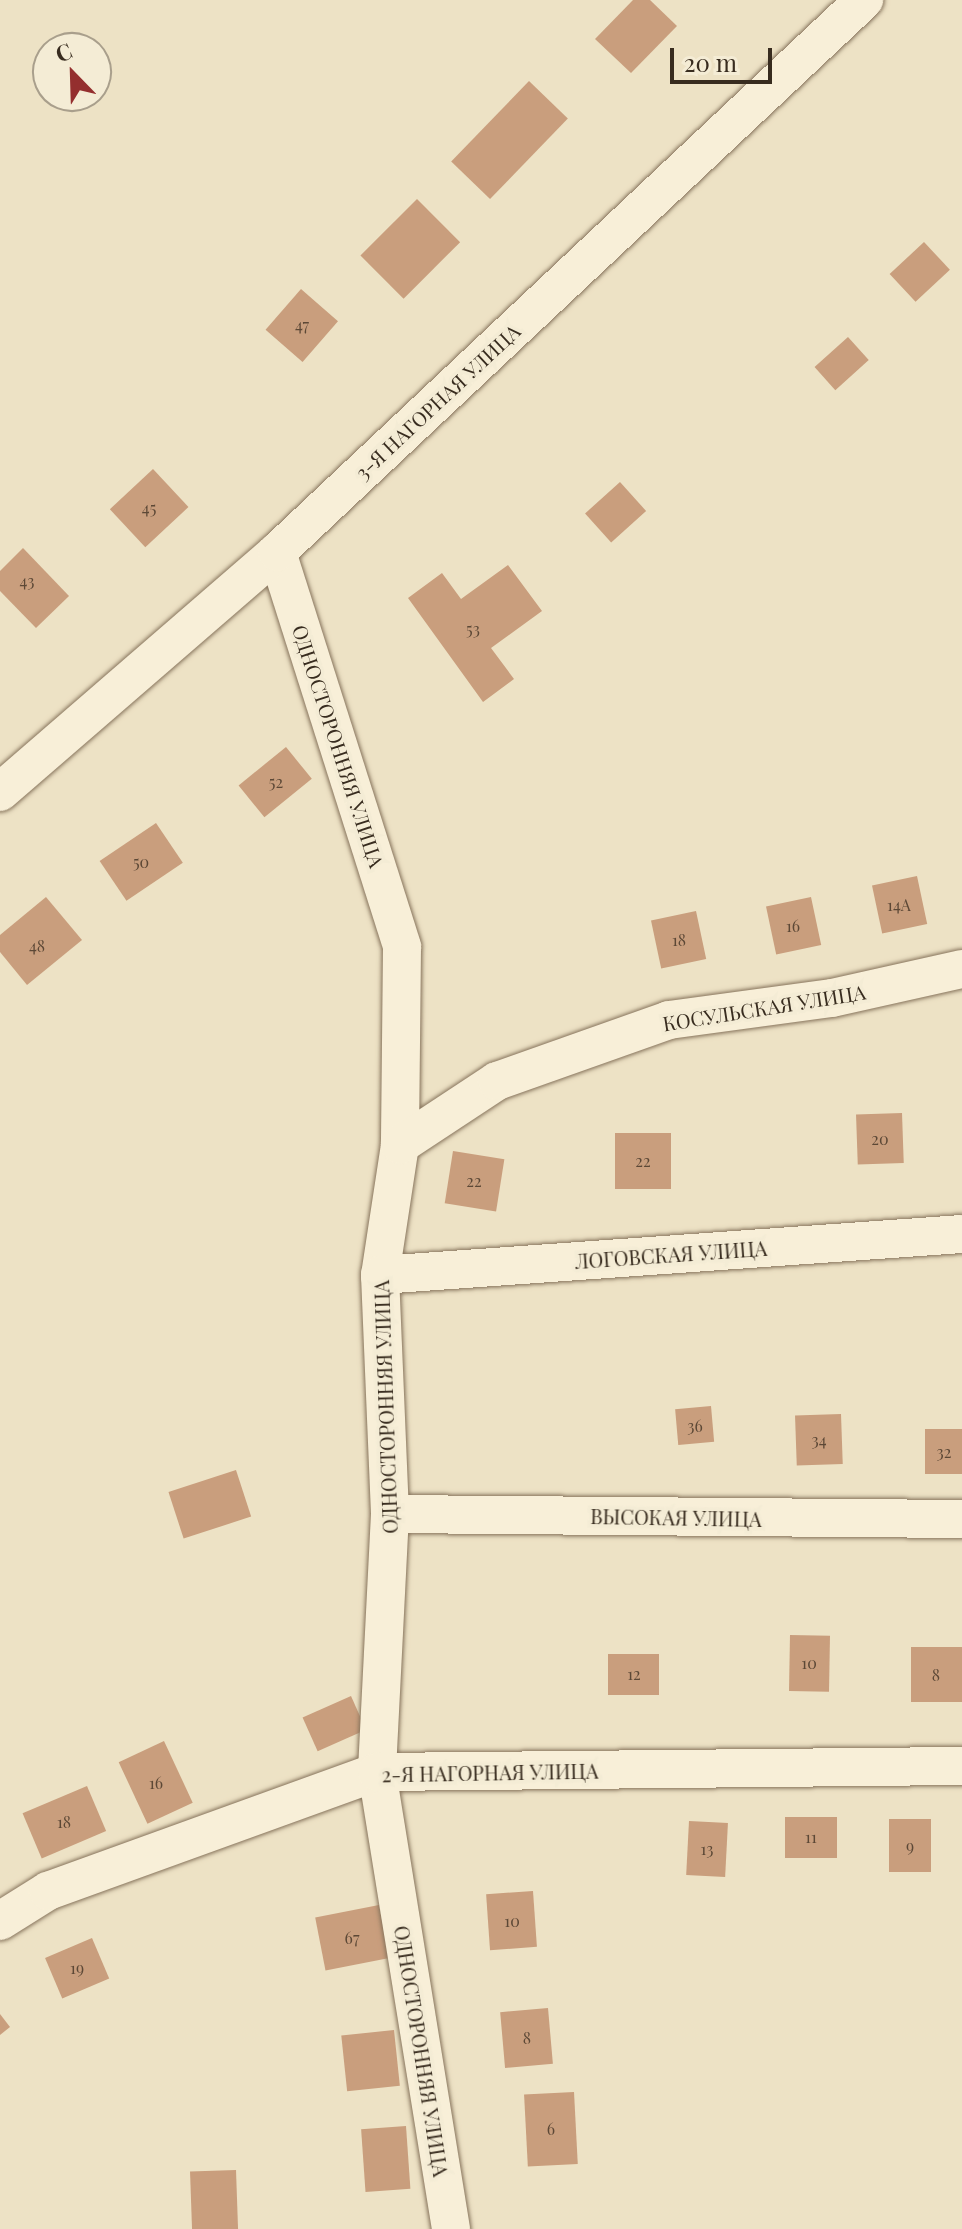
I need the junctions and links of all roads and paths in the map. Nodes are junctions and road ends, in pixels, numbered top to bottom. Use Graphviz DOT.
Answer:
graph roads {
  1 [pos="864,0"];
  2 [pos="277,552"];
  3 [pos="0,792"];
  4 [pos="962,969"];
  5 [pos="400,1145"];
  6 [pos="962,1234"];
  7 [pos="380,1275"];
  8 [pos="390,1514"];
  9 [pos="962,1519"];
  10 [pos="962,1766"];
  11 [pos="377,1772"];
  12 [pos="0,1921"];
  13 [pos="451,2229"];
  1 -- 2 [label="street, 3-Я НАГОРНАЯ УЛИЦА"];
  2 -- 3 [label="street, 3-Я НАГОРНАЯ УЛИЦА"];
  2 -- 5 [label="street, ОДНОСТОРОННЯЯ УЛИЦА"];
  4 -- 5 [label="street, КОСУЛЬСКАЯ УЛИЦА"];
  5 -- 7 [label="street, ОДНОСТОРОННЯЯ УЛИЦА"];
  6 -- 7 [label="street, ЛОГОВСКАЯ УЛИЦА"];
  7 -- 8 [label="street, ОДНОСТОРОННЯЯ УЛИЦА"];
  8 -- 9 [label="street, ВЫСОКАЯ УЛИЦА"];
  8 -- 11 [label="street, ОДНОСТОРОННЯЯ УЛИЦА"];
  10 -- 11 [label="street, 2-Я НАГОРНАЯ УЛИЦА"];
  11 -- 12 [label="street, 2-Я НАГОРНАЯ УЛИЦА"];
  11 -- 13 [label="street, ОДНОСТОРОННЯЯ УЛИЦА"];
}
